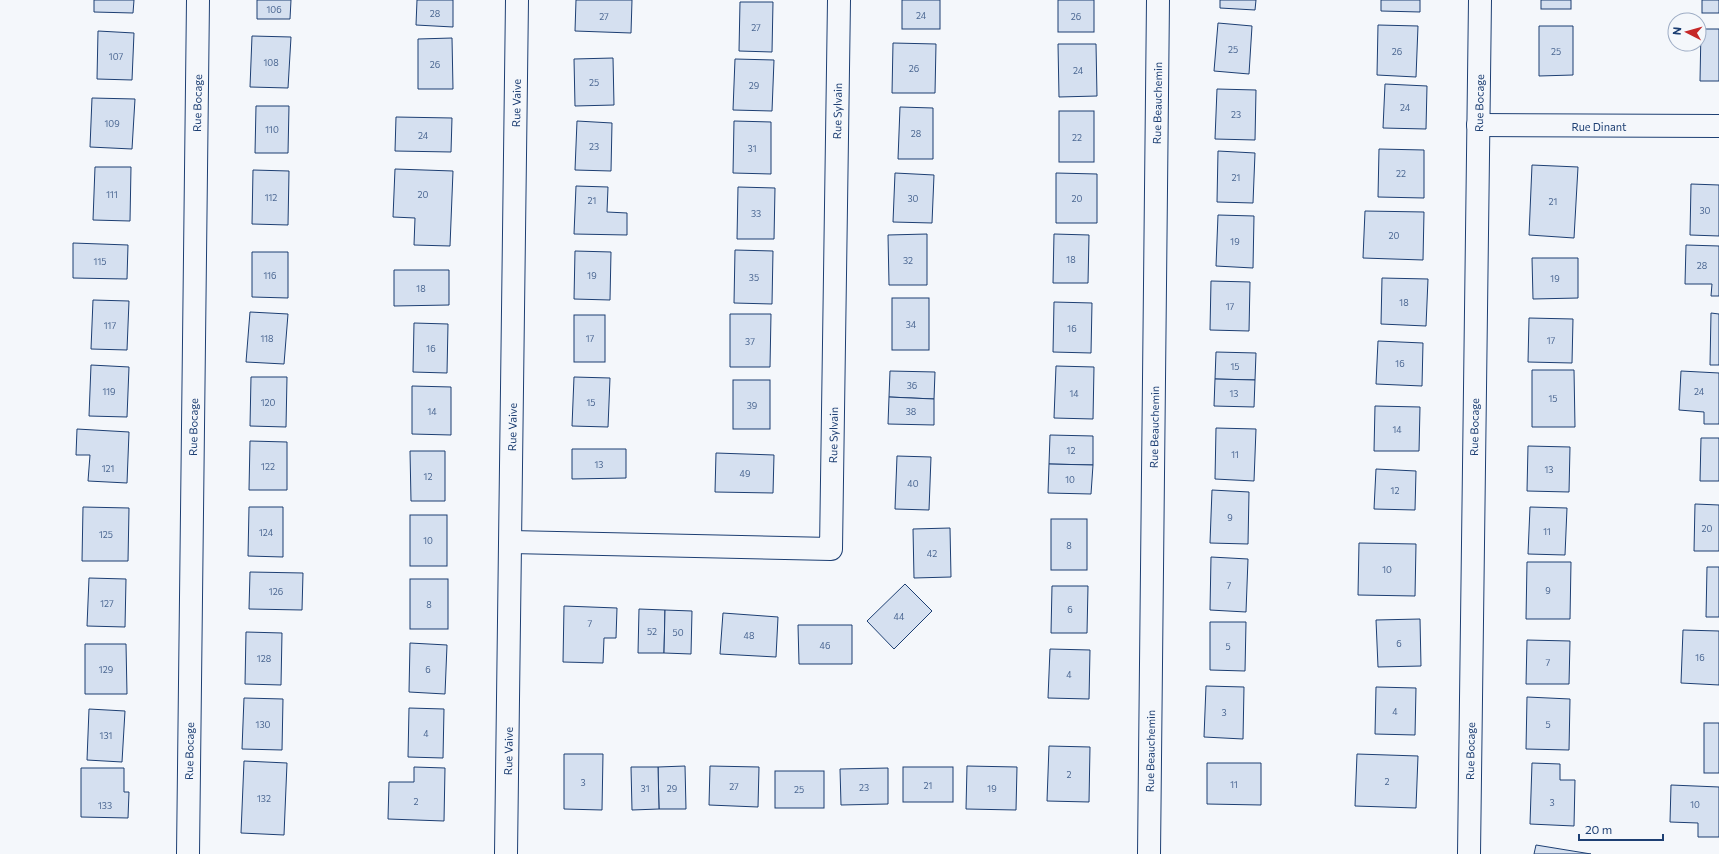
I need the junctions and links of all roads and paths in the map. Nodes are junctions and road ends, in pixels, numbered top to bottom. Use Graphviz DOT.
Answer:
graph roads {
  1 [pos="198,0"];
  2 [pos="517,0"];
  3 [pos="839,0"];
  4 [pos="1158,0"];
  5 [pos="1480,0"];
  6 [pos="1478,125"];
  7 [pos="1719,126"];
  8 [pos="510,542"];
  9 [pos="188,854"];
  10 [pos="506,854"];
  11 [pos="1149,854"];
  12 [pos="1469,854"];
  1 -- 9 [label="street, Rue Bocage"];
  2 -- 8 [label="street, Rue Vaive"];
  3 -- 8 [label="street, Rue Sylvain"];
  4 -- 11 [label="street, Rue Beauchemin"];
  5 -- 6 [label="street, Rue Bocage"];
  6 -- 7 [label="street, Rue Dinant"];
  6 -- 12 [label="street, Rue Bocage"];
  8 -- 10 [label="street, Rue Vaive"];
}
